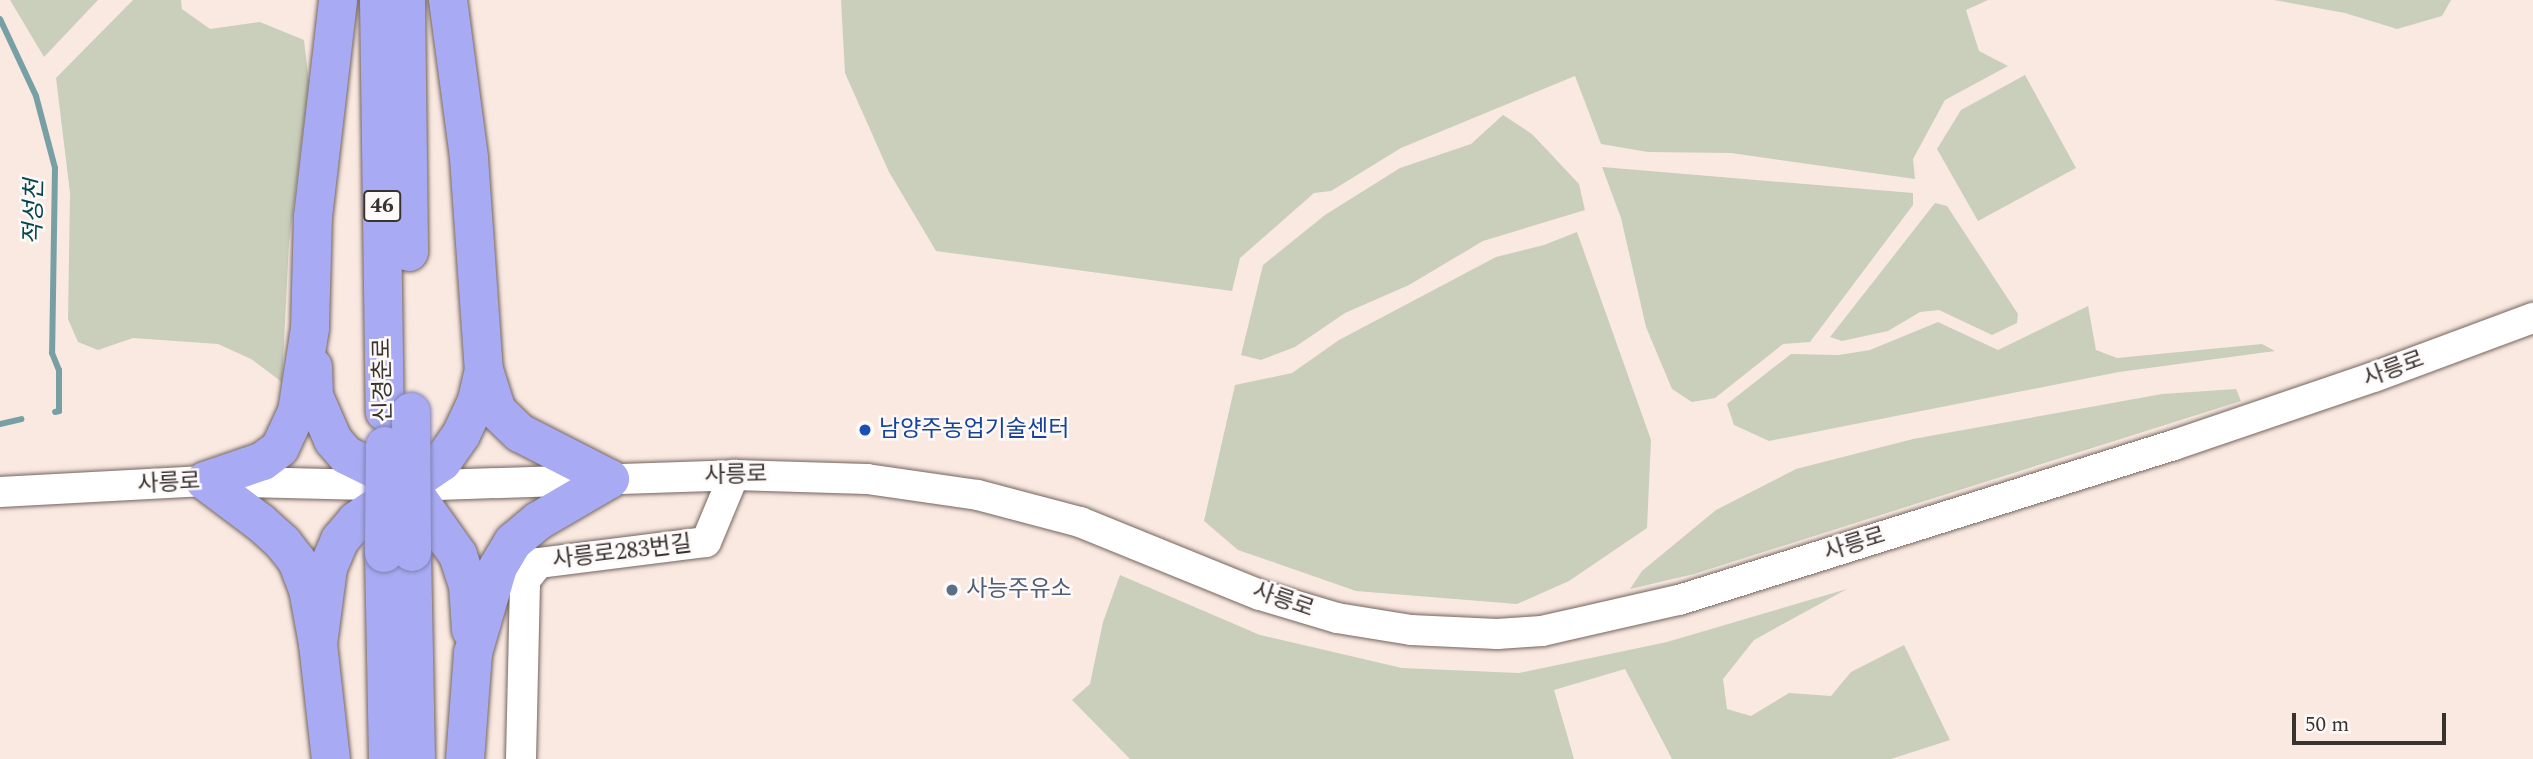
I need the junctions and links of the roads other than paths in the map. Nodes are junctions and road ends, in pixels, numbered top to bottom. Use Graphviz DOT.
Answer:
graph roads {
  1 [pos="338,0"];
  2 [pos="379,0"];
  3 [pos="407,0"];
  4 [pos="448,0"];
  5 [pos="2533,318"];
  6 [pos="310,328"];
  7 [pos="484,370"];
  8 [pos="398,412"];
  9 [pos="734,475"];
  10 [pos="610,479"];
  11 [pos="205,481"];
  12 [pos="409,486"];
  13 [pos="0,492"];
  14 [pos="398,552"];
  15 [pos="318,644"];
  16 [pos="473,653"];
  17 [pos="331,759"];
  18 [pos="388,759"];
  19 [pos="416,759"];
  20 [pos="465,759"];
  21 [pos="521,759"];
  1 -- 6 [label="highway"];
  2 -- 8 [label="highway, 신경춘로 / 46"];
  3 -- 8 [label="highway, 신경춘로 / 46"];
  4 -- 7 [label="highway"];
  5 -- 9 [label="street, 사릉로"];
  6 -- 11 [label="highway"];
  6 -- 12 [label="highway"];
  7 -- 10 [label="highway"];
  7 -- 12 [label="highway"];
  8 -- 14 [label="highway, 신경춘로 / 46, bridge"];
  9 -- 10 [label="street, 사릉로"];
  9 -- 21 [label="street, 사릉로283번길"];
  10 -- 12 [label="street, 사릉로"];
  10 -- 16 [label="highway"];
  11 -- 12 [label="street, 사릉로"];
  11 -- 13 [label="street, 사릉로"];
  11 -- 15 [label="highway"];
  12 -- 15 [label="highway"];
  12 -- 16 [label="highway"];
  14 -- 18 [label="highway, 신경춘로 / 46"];
  14 -- 19 [label="highway, 신경춘로 / 46"];
  15 -- 17 [label="highway"];
  16 -- 20 [label="highway"];
}
